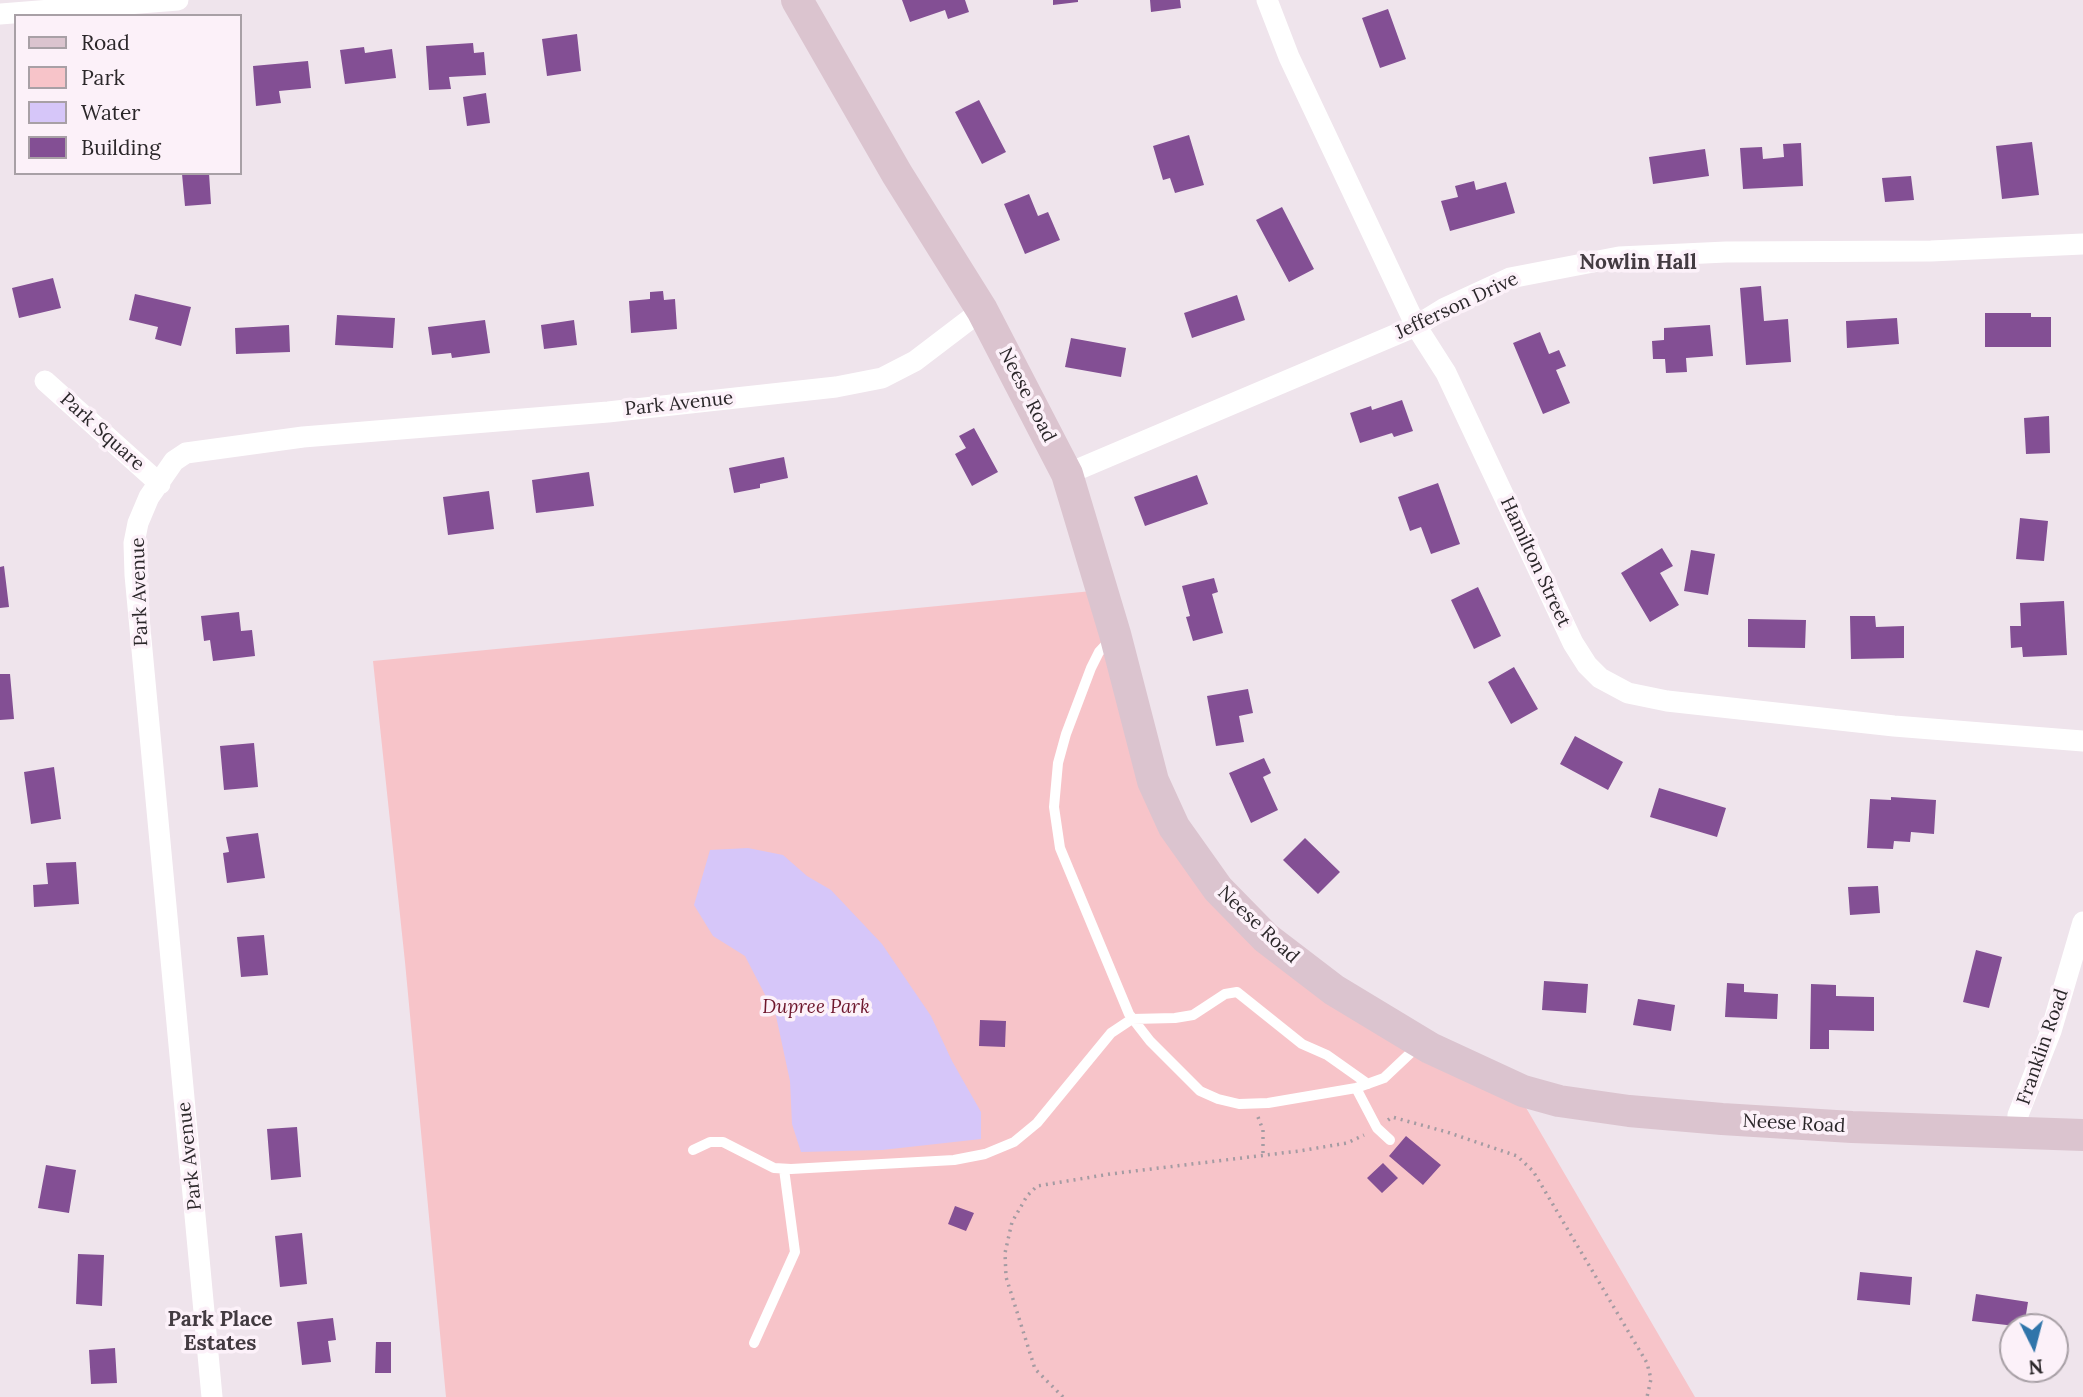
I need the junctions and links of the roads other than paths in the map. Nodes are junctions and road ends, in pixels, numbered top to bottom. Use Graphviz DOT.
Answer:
graph roads {
  1 [pos="178,0"];
  2 [pos="797,0"];
  3 [pos="1267,0"];
  4 [pos="0,14"];
  5 [pos="2083,244"];
  6 [pos="982,310"];
  7 [pos="1416,326"];
  8 [pos="45,381"];
  9 [pos="1067,474"];
  10 [pos="160,484"];
  11 [pos="1115,634"];
  12 [pos="2083,741"];
  13 [pos="2083,922"];
  14 [pos="1132,1019"];
  15 [pos="1421,1043"];
  16 [pos="1368,1084"];
  17 [pos="1356,1088"];
  18 [pos="2017,1132"];
  19 [pos="2083,1135"];
  20 [pos="1390,1140"];
  21 [pos="693,1150"];
  22 [pos="784,1169"];
  23 [pos="754,1343"];
  24 [pos="212,1397"];
  1 -- 4 [label="street"];
  2 -- 6 [label="street, Neese Road"];
  3 -- 7 [label="street, Hamilton Street"];
  5 -- 7 [label="street, Jefferson Drive"];
  6 -- 9 [label="street, Neese Road"];
  6 -- 10 [label="street, Park Avenue"];
  7 -- 9 [label="street, Jefferson Drive"];
  7 -- 12 [label="street, Hamilton Street"];
  8 -- 10 [label="street, Park Square"];
  9 -- 11 [label="street, Neese Road"];
  10 -- 24 [label="street, Park Avenue"];
  11 -- 14 [label="lane"];
  11 -- 15 [label="street, Neese Road"];
  13 -- 18 [label="street, Franklin Road"];
  14 -- 16 [label="lane"];
  14 -- 17 [label="lane"];
  14 -- 22 [label="lane"];
  15 -- 16 [label="lane"];
  15 -- 18 [label="street, Neese Road"];
  16 -- 17 [label="lane"];
  17 -- 20 [label="lane"];
  18 -- 19 [label="street, Neese Road"];
  21 -- 22 [label="lane"];
  22 -- 23 [label="lane"];
}
